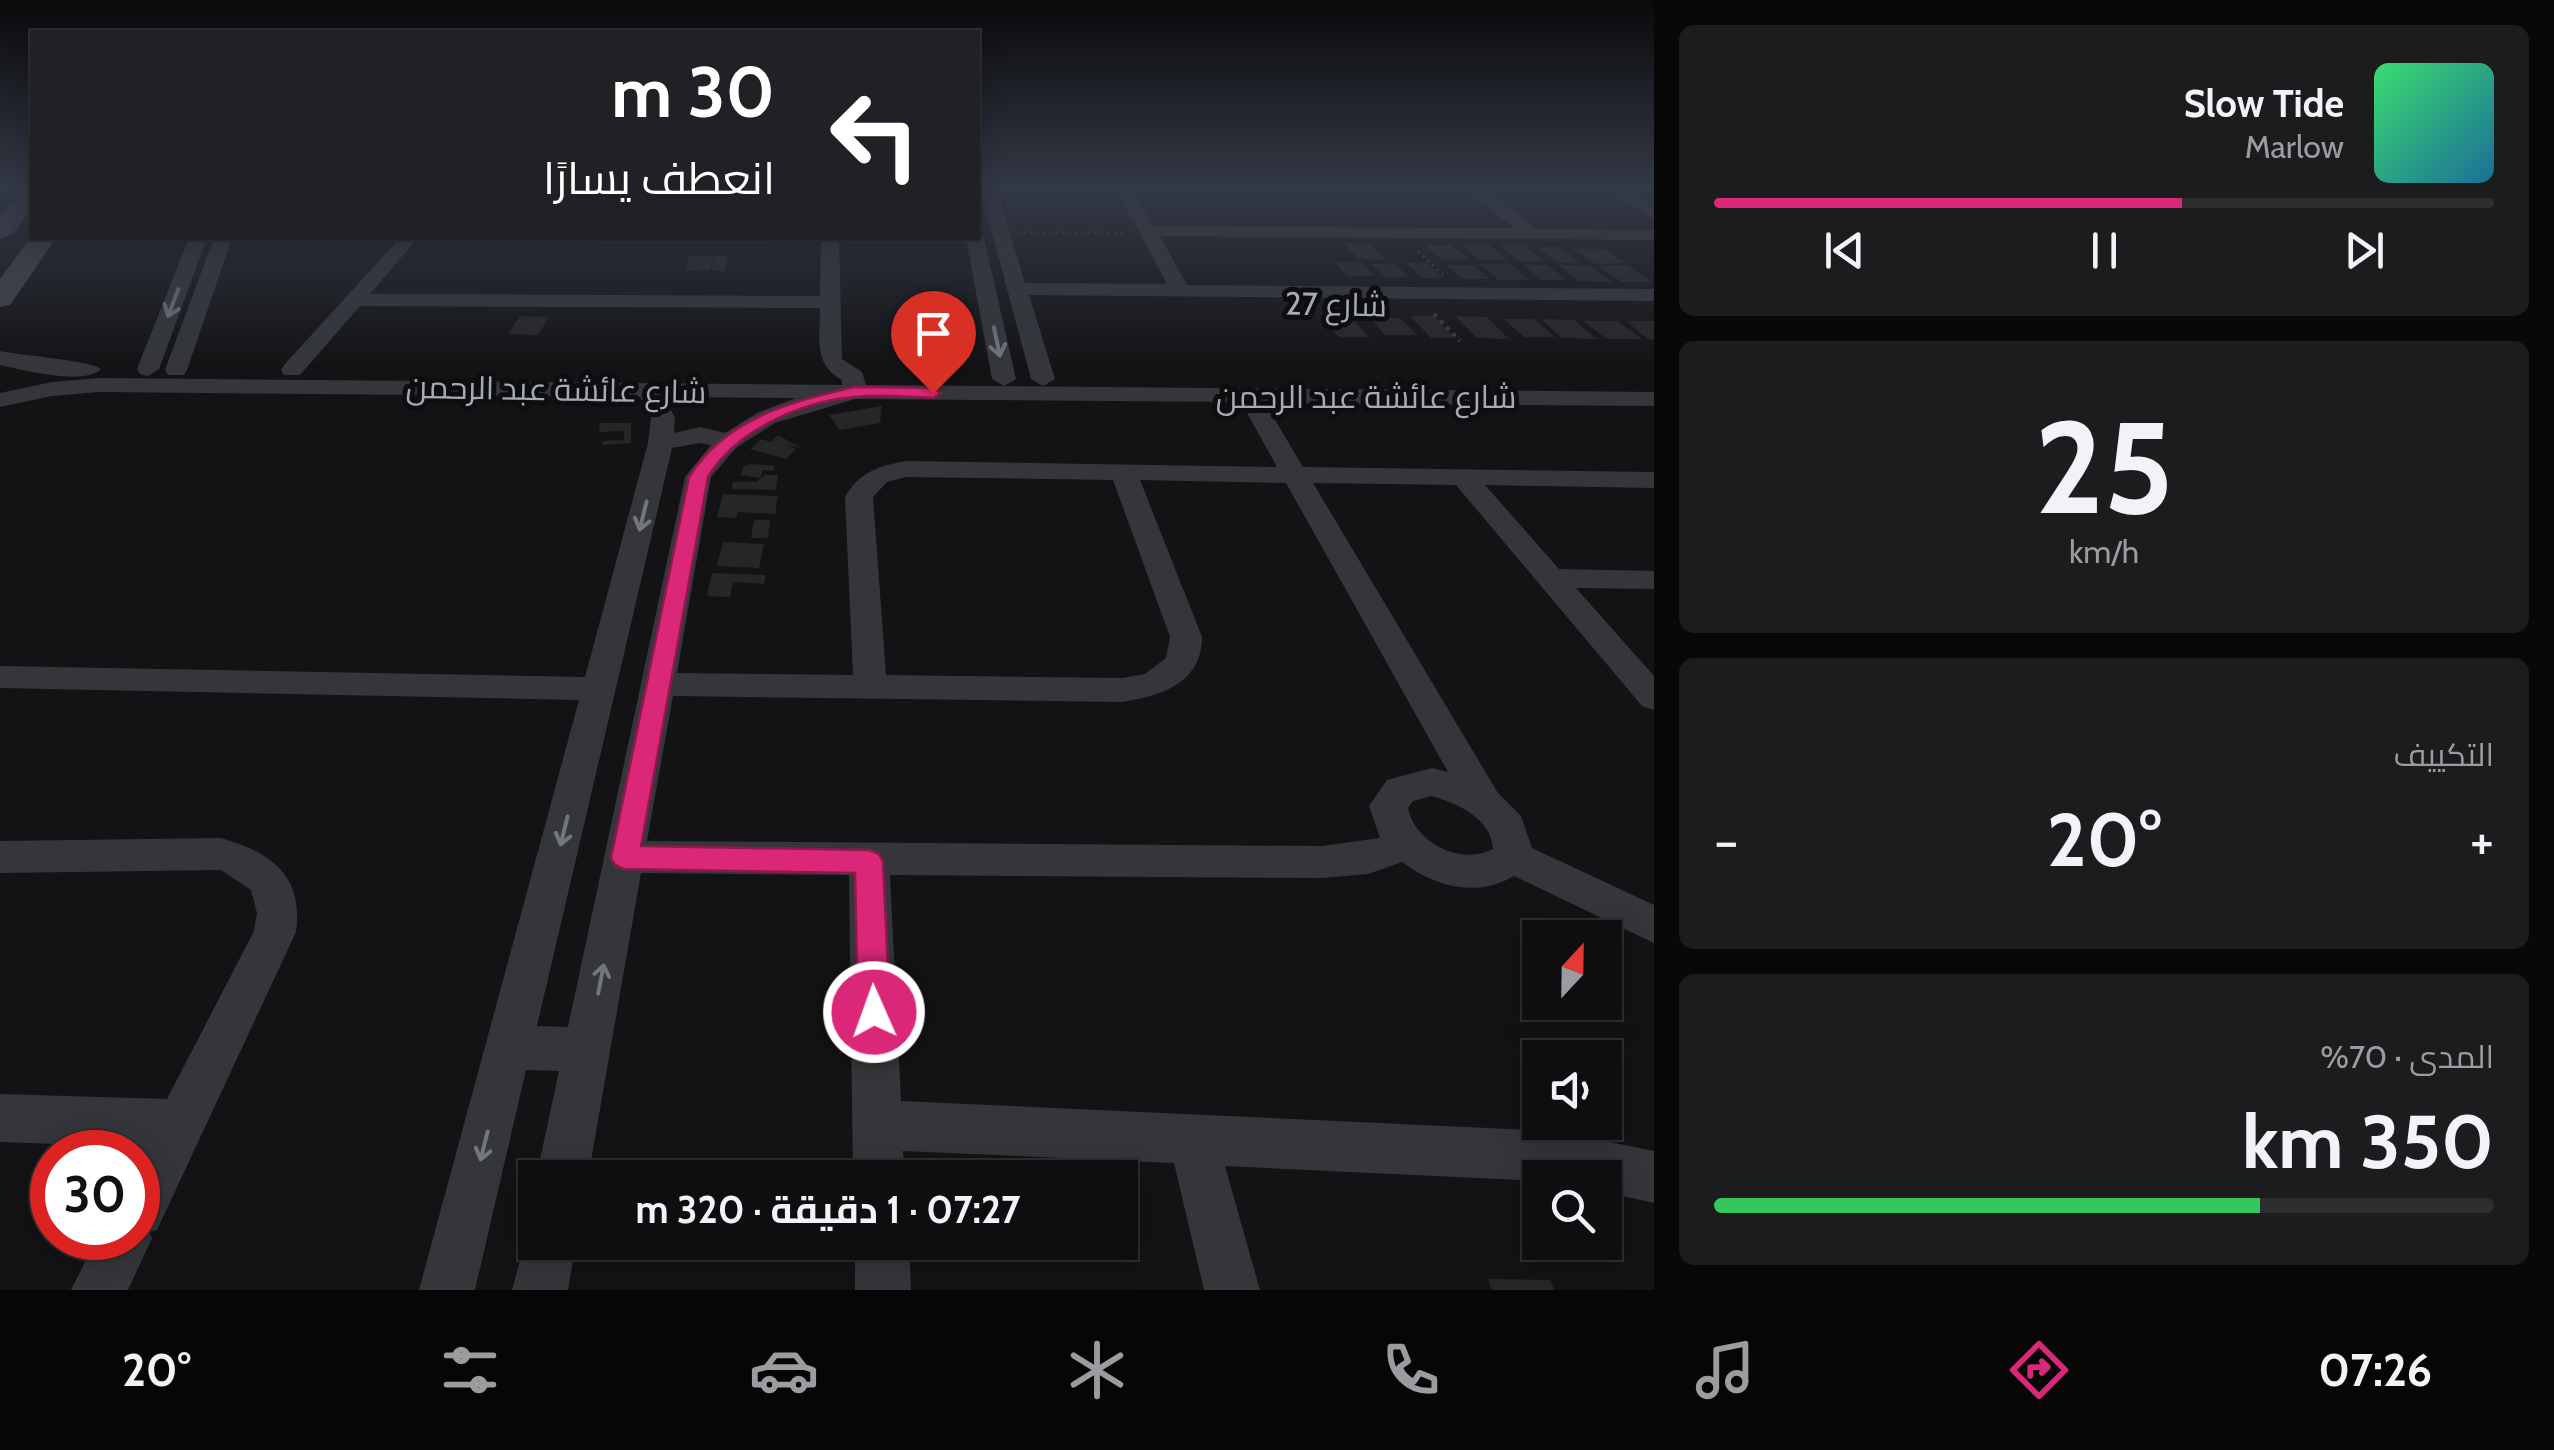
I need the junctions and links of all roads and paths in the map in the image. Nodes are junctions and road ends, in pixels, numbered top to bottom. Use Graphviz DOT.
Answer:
graph roads {
  1 [pos="30,247"];
  2 [pos="195,247"];
  3 [pos="220,247"];
  4 [pos="400,247"];
  5 [pos="830,247"];
  6 [pos="977,247"];
  7 [pos="1004,247"];
  8 [pos="1157,247"];
  9 [pos="1414,247"];
  10 [pos="6,267"];
  11 [pos="1181,291"];
  12 [pos="1463,294"];
  13 [pos="1017,295"];
  14 [pos="1654,295"];
  15 [pos="0,299"];
  16 [pos="354,300"];
  17 [pos="828,302"];
  18 [pos="1425,305"];
  19 [pos="1654,306"];
  20 [pos="1460,341"];
  21 [pos="0,358"];
  22 [pos="67,369"];
  23 [pos="148,370"];
  24 [pos="176,370"];
  25 [pos="292,370"];
  26 [pos="1004,379"];
  27 [pos="1043,379"];
  28 [pos="569,382"];
  29 [pos="854,384"];
  30 [pos="1654,384"];
  31 [pos="52,389"];
  32 [pos="1379,389"];
  33 [pos="648,390"];
  34 [pos="1249,396"];
  35 [pos="1654,399"];
  36 [pos="0,400"];
  37 [pos="728,442"];
  38 [pos="662,443"];
  39 [pos="1123,472"];
  40 [pos="1295,475"];
  41 [pos="1463,477"];
  42 [pos="1654,480"];
  43 [pos="1550,578"];
  44 [pos="1654,580"];
  45 [pos="614,634"];
  46 [pos="668,636"];
  47 [pos="0,677"];
  48 [pos="659,684"];
  49 [pos="870,687"];
  50 [pos="600,688"];
  51 [pos="1654,698"];
  52 [pos="1483,801"];
  53 [pos="1406,845"];
  54 [pos="1513,857"];
  55 [pos="0,858"];
  56 [pos="624,858"];
  57 [pos="869,862"];
  58 [pos="1654,925"];
  59 [pos="509,1047"];
  60 [pos="587,1050"];
  61 [pos="0,1118"];
  62 [pos="180,1124"];
  63 [pos="878,1125"];
  64 [pos="1194,1139"];
  65 [pos="566,1160"];
  66 [pos="879,1160"];
  67 [pos="160,1165"];
  68 [pos="1654,1178"];
  69 [pos="114,1260"];
  70 [pos="546,1260"];
  71 [pos="882,1260"];
  72 [pos="100,1290"];
  73 [pos="447,1290"];
  74 [pos="540,1290"];
  75 [pos="883,1290"];
  76 [pos="1232,1290"];
  1 -- 10 [label="main road"];
  2 -- 23 [label="street, one-way"];
  3 -- 24 [label="street"];
  4 -- 16 [label="street"];
  5 -- 17 [label="street"];
  6 -- 26 [label="street, one-way"];
  7 -- 13 [label="street"];
  8 -- 11 [label="street"];
  9 -- 12 [label="path"];
  10 -- 15 [label="main road"];
  11 -- 12 [label="street, شارع 27"];
  11 -- 13 [label="street, شارع 27"];
  12 -- 14 [label="street, شارع 27"];
  13 -- 18 [label="street, شارع 27"];
  13 -- 27 [label="street"];
  16 -- 17 [label="street"];
  16 -- 25 [label="street"];
  17 -- 29 [label="street"];
  18 -- 19 [label="street, شارع 27"];
  18 -- 20 [label="path"];
  21 -- 22 [label="street, شارع عائشة عبد الرحمن"];
  22 -- 23 [label="street, شارع عائشة عبد الرحمن"];
  22 -- 31 [label="street"];
  23 -- 24 [label="street, شارع عائشة عبد الرحمن"];
  24 -- 25 [label="street, شارع عائشة عبد الرحمن"];
  25 -- 28 [label="street, شارع عائشة عبد الرحمن"];
  26 -- 27 [label="street, شارع عائشة عبد الرحمن"];
  26 -- 29 [label="street, شارع عائشة عبد الرحمن"];
  27 -- 32 [label="street, شارع عائشة عبد الرحمن"];
  28 -- 29 [label="street, شارع عائشة عبد الرحمن"];
  28 -- 31 [label="street, شارع عائشة عبد الرحمن"];
  28 -- 33 [label="street, شارع عائشة عبد الرحمن"];
  29 -- 33 [label="street, شارع عائشة عبد الرحمن"];
  29 -- 34 [label="street, شارع عائشة عبد الرحمن"];
  29 -- 37 [label="street"];
  30 -- 32 [label="street, شارع عائشة عبد الرحمن"];
  31 -- 36 [label="street, شارع عائشة عبد الرحمن"];
  32 -- 34 [label="street, شارع عائشة عبد الرحمن"];
  32 -- 35 [label="street, شارع عائشة عبد الرحمن"];
  33 -- 38 [label="street"];
  34 -- 40 [label="street"];
  37 -- 38 [label="street"];
  37 -- 46 [label="street"];
  38 -- 45 [label="street, one-way"];
  39 -- 40 [label="street"];
  39 -- 49 [label="street"];
  39 -- 49 [label="street"];
  40 -- 41 [label="street"];
  40 -- 52 [label="street"];
  41 -- 42 [label="street"];
  41 -- 43 [label="street"];
  43 -- 44 [label="street"];
  43 -- 51 [label="street"];
  45 -- 46 [label="street"];
  45 -- 50 [label="street"];
  46 -- 48 [label="street"];
  47 -- 50 [label="street"];
  48 -- 49 [label="street"];
  48 -- 56 [label="street"];
  50 -- 59 [label="street, one-way"];
  52 -- 53 [label="street"];
  52 -- 54 [label="street"];
  53 -- 54 [label="street"];
  53 -- 57 [label="street"];
  54 -- 58 [label="street"];
  55 -- 62 [label="street"];
  56 -- 57 [label="street"];
  60 -- 56 [label="street, one-way"];
  57 -- 63 [label="street"];
  59 -- 60 [label="street"];
  59 -- 73 [label="street, one-way"];
  60 -- 65 [label="street"];
  61 -- 62 [label="street"];
  62 -- 67 [label="street"];
  63 -- 64 [label="street"];
  63 -- 66 [label="street"];
  64 -- 68 [label="street"];
  64 -- 76 [label="street"];
  69 -- 72 [label="street"];
  70 -- 74 [label="street"];
  71 -- 75 [label="street"];
}
